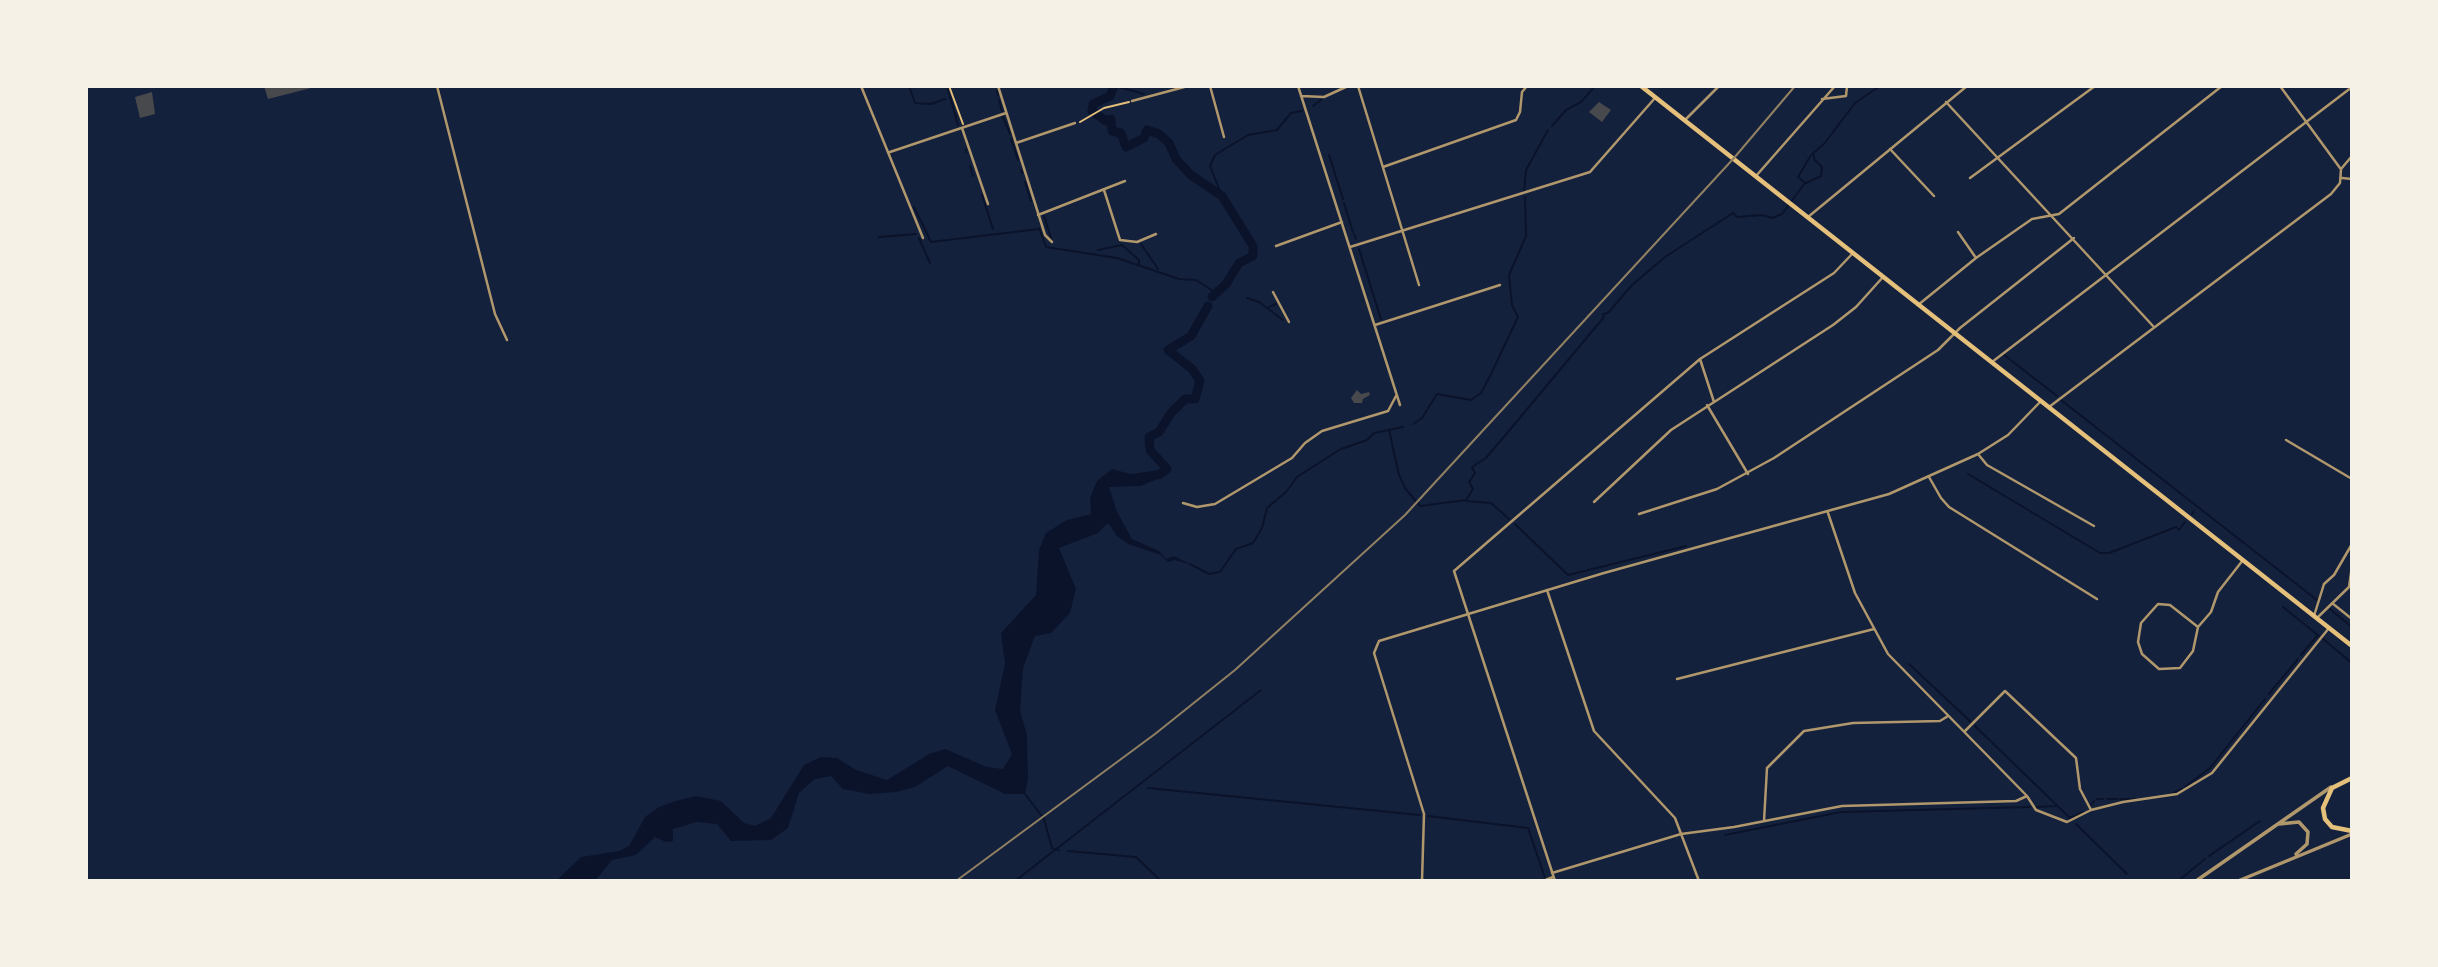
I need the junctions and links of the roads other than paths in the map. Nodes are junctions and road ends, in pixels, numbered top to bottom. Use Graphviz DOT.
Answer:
graph roads {
  1 [pos="437,86"];
  2 [pos="861,86"];
  3 [pos="998,86"];
  4 [pos="1188,86"];
  5 [pos="1210,86"];
  6 [pos="1297,86"];
  7 [pos="1348,86"];
  8 [pos="1358,86"];
  9 [pos="1527,86"];
  10 [pos="1641,86"];
  11 [pos="1719,86"];
  12 [pos="1835,86"];
  13 [pos="1847,86"];
  14 [pos="1967,86"];
  15 [pos="2095,86"];
  16 [pos="2222,86"];
  17 [pos="2280,86"];
  18 [pos="2352,87"];
  19 [pos="1301,96"];
  20 [pos="1656,97"];
  21 [pos="1822,99"];
  22 [pos="1132,101"];
  23 [pos="1946,102"];
  24 [pos="1006,113"];
  25 [pos="1685,120"];
  26 [pos="2308,122"];
  27 [pos="1076,123"];
  28 [pos="962,128"];
  29 [pos="1224,137"];
  30 [pos="1016,143"];
  31 [pos="1890,149"];
  32 [pos="889,153"];
  33 [pos="2352,156"];
  34 [pos="1999,159"];
  35 [pos="1383,167"];
  36 [pos="2341,169"];
  37 [pos="1756,176"];
  38 [pos="1970,178"];
  39 [pos="2342,178"];
  40 [pos="2352,179"];
  41 [pos="1125,181"];
  42 [pos="1104,190"];
  43 [pos="1934,196"];
  44 [pos="988,204"];
  45 [pos="1038,215"];
  46 [pos="2054,216"];
  47 [pos="1808,217"];
  48 [pos="1342,222"];
  49 [pos="1403,230"];
  50 [pos="1958,232"];
  51 [pos="1156,234"];
  52 [pos="923,238"];
  53 [pos="2074,238"];
  54 [pos="1052,242"];
  55 [pos="1276,246"];
  56 [pos="1350,247"];
  57 [pos="1853,253"];
  58 [pos="1976,258"];
  59 [pos="2108,274"];
  60 [pos="1883,277"];
  61 [pos="1419,285"];
  62 [pos="1500,285"];
  63 [pos="1273,292"];
  64 [pos="1918,304"];
  65 [pos="1289,322"];
  66 [pos="1375,325"];
  67 [pos="2153,326"];
  68 [pos="1955,333"];
  69 [pos="507,340"];
  70 [pos="1700,359"];
  71 [pos="1992,362"];
  72 [pos="1397,394"];
  73 [pos="2041,401"];
  74 [pos="1714,402"];
  75 [pos="1400,405"];
  76 [pos="1707,405"];
  77 [pos="2049,407"];
  78 [pos="2286,440"];
  79 [pos="1978,454"];
  80 [pos="1748,474"];
  81 [pos="1929,477"];
  82 [pos="2352,479"];
  83 [pos="1594,502"];
  84 [pos="1183,503"];
  85 [pos="1828,513"];
  86 [pos="1639,514"];
  87 [pos="2094,526"];
  88 [pos="2352,544"];
  89 [pos="2244,560"];
  90 [pos="2352,566"];
  91 [pos="2351,587"];
  92 [pos="1547,590"];
  93 [pos="2096,598"];
  94 [pos="2332,603"];
  95 [pos="1468,612"];
  96 [pos="2316,617"];
  97 [pos="2352,619"];
  98 [pos="2199,627"];
  99 [pos="2329,628"];
  100 [pos="1874,629"];
  101 [pos="2352,646"];
  102 [pos="1677,679"];
  103 [pos="1948,716"];
  104 [pos="1965,731"];
  105 [pos="2352,778"];
  106 [pos="2027,796"];
  107 [pos="2091,810"];
  108 [pos="1764,821"];
  109 [pos="2266,832"];
  110 [pos="2352,832"];
  111 [pos="1681,834"];
  112 [pos="2281,862"];
  113 [pos="1554,877"];
  114 [pos="1422,881"];
  115 [pos="1543,881"];
  116 [pos="1699,881"];
  117 [pos="2196,881"];
  118 [pos="2238,881"];
  1 -- 69 [label="street"];
  2 -- 32 [label="street"];
  3 -- 24 [label="street"];
  4 -- 22 [label="street"];
  5 -- 29 [label="street"];
  6 -- 19 [label="street"];
  7 -- 19 [label="street"];
  8 -- 35 [label="street"];
  9 -- 35 [label="street"];
  10 -- 20 [label="main road"];
  11 -- 25 [label="street"];
  12 -- 21 [label="street"];
  13 -- 21 [label="street"];
  14 -- 23 [label="street"];
  15 -- 34 [label="street"];
  16 -- 46 [label="street"];
  17 -- 26 [label="street"];
  18 -- 26 [label="street"];
  19 -- 48 [label="street"];
  20 -- 25 [label="main road"];
  20 -- 49 [label="street"];
  21 -- 37 [label="street"];
  23 -- 31 [label="street"];
  23 -- 34 [label="street"];
  24 -- 28 [label="street"];
  24 -- 30 [label="street"];
  25 -- 37 [label="main road"];
  26 -- 36 [label="street"];
  26 -- 59 [label="street"];
  27 -- 30 [label="street"];
  28 -- 32 [label="street"];
  28 -- 44 [label="street"];
  30 -- 45 [label="street"];
  31 -- 43 [label="street"];
  31 -- 47 [label="street"];
  32 -- 52 [label="street"];
  33 -- 36 [label="street"];
  34 -- 38 [label="street"];
  34 -- 46 [label="street"];
  35 -- 49 [label="street"];
  36 -- 39 [label="street"];
  37 -- 47 [label="main road"];
  39 -- 40 [label="street"];
  39 -- 67 [label="street"];
  41 -- 42 [label="street"];
  42 -- 45 [label="street"];
  42 -- 51 [label="street"];
  45 -- 54 [label="street"];
  46 -- 53 [label="street"];
  46 -- 58 [label="street"];
  47 -- 57 [label="main road"];
  48 -- 55 [label="street"];
  48 -- 56 [label="street"];
  49 -- 56 [label="street"];
  49 -- 61 [label="street"];
  50 -- 58 [label="street"];
  53 -- 59 [label="street"];
  53 -- 68 [label="street"];
  56 -- 66 [label="street"];
  57 -- 60 [label="main road"];
  57 -- 70 [label="street"];
  58 -- 64 [label="street"];
  59 -- 67 [label="street"];
  59 -- 71 [label="street"];
  60 -- 64 [label="main road"];
  60 -- 74 [label="street"];
  62 -- 66 [label="street"];
  63 -- 65 [label="street"];
  64 -- 68 [label="main road"];
  66 -- 72 [label="street"];
  67 -- 77 [label="street"];
  68 -- 71 [label="main road"];
  68 -- 80 [label="street"];
  70 -- 74 [label="street"];
  70 -- 95 [label="street"];
  71 -- 73 [label="main road"];
  72 -- 75 [label="street"];
  72 -- 84 [label="street"];
  73 -- 77 [label="main road"];
  73 -- 79 [label="street"];
  74 -- 76 [label="street"];
  76 -- 80 [label="street"];
  76 -- 83 [label="street"];
  77 -- 89 [label="main road"];
  78 -- 82 [label="street"];
  79 -- 81 [label="street"];
  79 -- 87 [label="street"];
  80 -- 86 [label="street"];
  81 -- 85 [label="street"];
  81 -- 93 [label="street"];
  85 -- 92 [label="street"];
  85 -- 100 [label="street"];
  88 -- 96 [label="street"];
  89 -- 96 [label="main road"];
  89 -- 98 [label="street"];
  90 -- 91 [label="street"];
  91 -- 94 [label="street"];
  92 -- 95 [label="street"];
  92 -- 111 [label="street"];
  94 -- 96 [label="street"];
  94 -- 97 [label="street"];
  95 -- 113 [label="street"];
  95 -- 114 [label="street"];
  96 -- 99 [label="main road"];
  98 -- 98 [label="street"];
  99 -- 101 [label="main road"];
  99 -- 107 [label="street"];
  100 -- 102 [label="street"];
  100 -- 103 [label="street"];
  103 -- 104 [label="street"];
  103 -- 108 [label="street"];
  104 -- 106 [label="street"];
  104 -- 107 [label="street"];
  105 -- 109 [label="street"];
  105 -- 110 [label="main road"];
  106 -- 107 [label="street"];
  106 -- 108 [label="street"];
  108 -- 111 [label="street"];
  109 -- 112 [label="street"];
  109 -- 117 [label="street"];
  110 -- 112 [label="street"];
  111 -- 113 [label="street"];
  111 -- 116 [label="street"];
  112 -- 118 [label="street"];
  113 -- 115 [label="street"];
}
